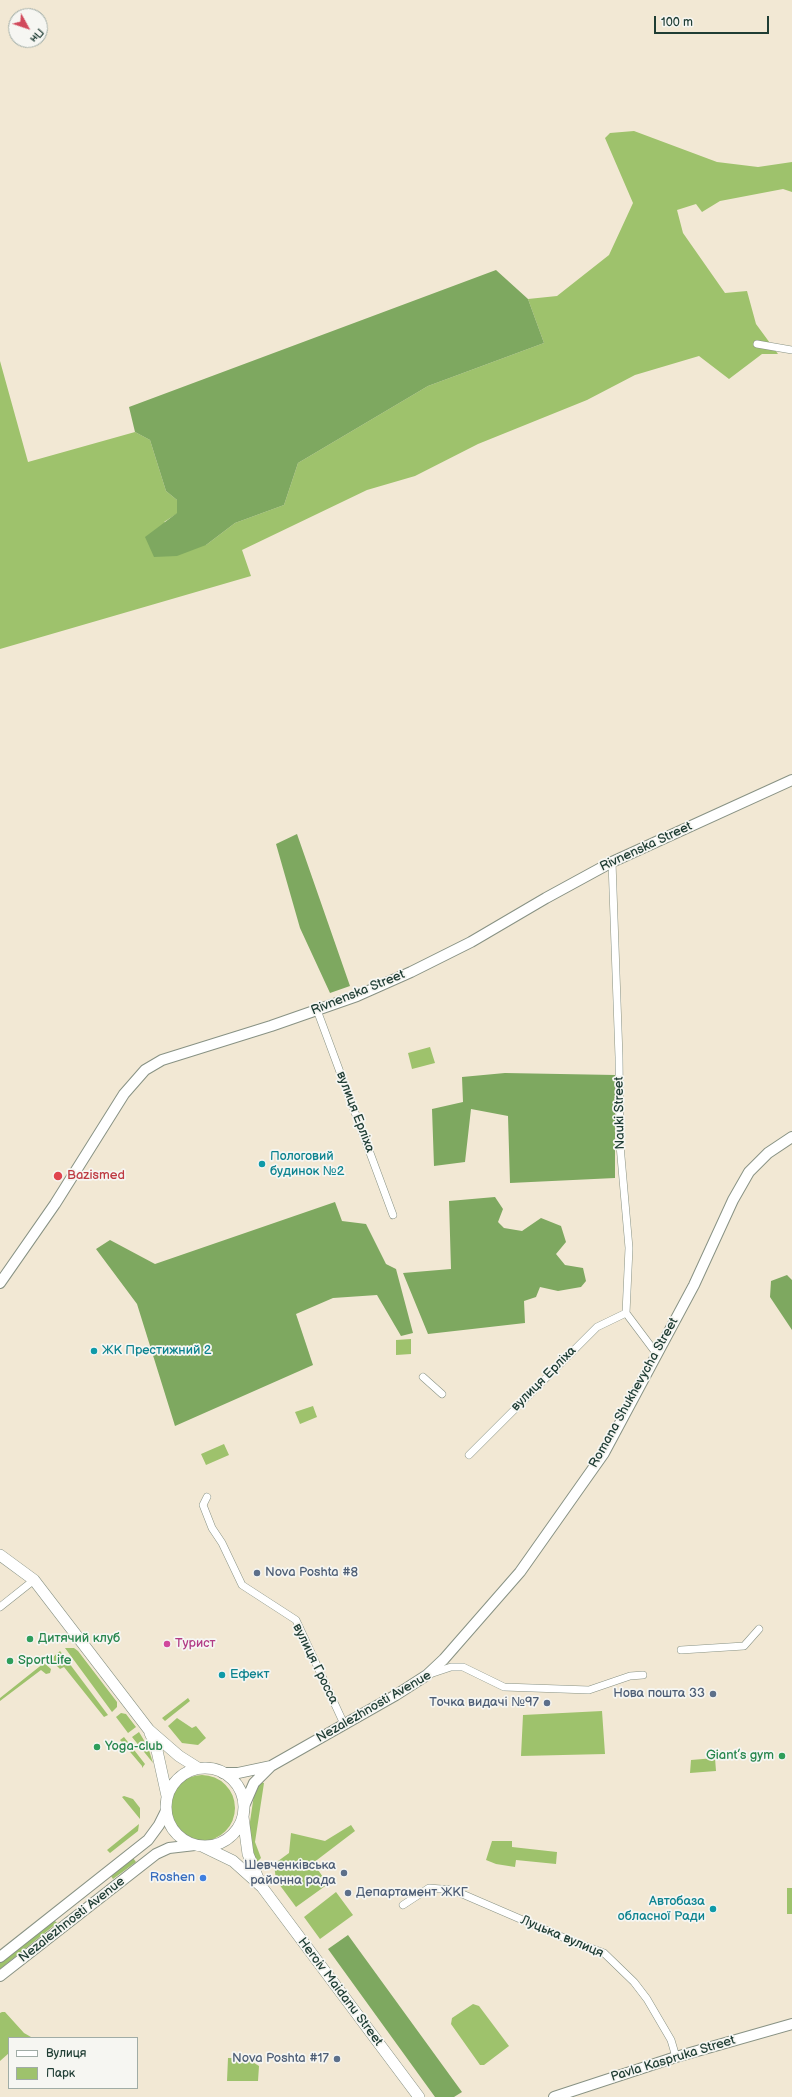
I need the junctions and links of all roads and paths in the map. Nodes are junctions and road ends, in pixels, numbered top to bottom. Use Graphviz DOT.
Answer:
graph roads {
  1 [pos="758,344"];
  2 [pos="792,350"];
  3 [pos="792,780"];
  4 [pos="612,862"];
  5 [pos="316,1010"];
  6 [pos="792,1138"];
  7 [pos="394,1215"];
  8 [pos="0,1283"];
  9 [pos="626,1313"];
  10 [pos="656,1353"];
  11 [pos="423,1377"];
  12 [pos="442,1394"];
  13 [pos="469,1455"];
  14 [pos="207,1497"];
  15 [pos="0,1555"];
  16 [pos="34,1580"];
  17 [pos="0,1607"];
  18 [pos="759,1630"];
  19 [pos="681,1650"];
  20 [pos="427,1675"];
  21 [pos="643,1675"];
  22 [pos="344,1724"];
  23 [pos="149,1730"];
  24 [pos="271,1766"];
  25 [pos="198,1768"];
  26 [pos="223,1773"];
  27 [pos="167,1796"];
  28 [pos="243,1810"];
  29 [pos="166,1811"];
  30 [pos="199,1845"];
  31 [pos="262,1887"];
  32 [pos="403,1905"];
  33 [pos="0,1957"];
  34 [pos="0,1976"];
  35 [pos="792,2024"];
  36 [pos="676,2057"];
  37 [pos="419,2097"];
  38 [pos="554,2097"];
  1 -- 2 [label="street"];
  3 -- 4 [label="street, Rivnenska Street"];
  4 -- 5 [label="street, Rivnenska Street"];
  4 -- 9 [label="street, Nauki Street"];
  5 -- 7 [label="street, вулиця Ерліха"];
  5 -- 8 [label="street, Rivnenska Street"];
  6 -- 10 [label="street, Romana Shukhevycha Street"];
  9 -- 10 [label="street"];
  9 -- 13 [label="street, вулиця Ерліха"];
  10 -- 20 [label="street, Romana Shukhevycha Street"];
  11 -- 12 [label="street"];
  14 -- 22 [label="street, вулиця Гросса"];
  15 -- 16 [label="main road"];
  16 -- 17 [label="street"];
  16 -- 23 [label="main road"];
  18 -- 19 [label="street"];
  20 -- 21 [label="street, Nezalezhnosti Avenue"];
  20 -- 22 [label="street, Nezalezhnosti Avenue"];
  22 -- 24 [label="street, Nezalezhnosti Avenue"];
  23 -- 25 [label="main road"];
  23 -- 27 [label="main road"];
  24 -- 26 [label="street"];
  24 -- 28 [label="street"];
  25 -- 26 [label="main road"];
  25 -- 27 [label="main road"];
  26 -- 28 [label="main road"];
  27 -- 29 [label="main road"];
  28 -- 30 [label="main road"];
  28 -- 31 [label="main road"];
  29 -- 30 [label="main road"];
  29 -- 33 [label="street, Nezalezhnosti Avenue"];
  30 -- 31 [label="main road"];
  30 -- 34 [label="street, Nezalezhnosti Avenue"];
  31 -- 37 [label="main road, Heroiv Maidanu Street"];
  32 -- 36 [label="street, Луцька вулиця"];
  35 -- 36 [label="street, Pavla Kaspruka Street"];
  36 -- 38 [label="street, Pavla Kaspruka Street"];
}
